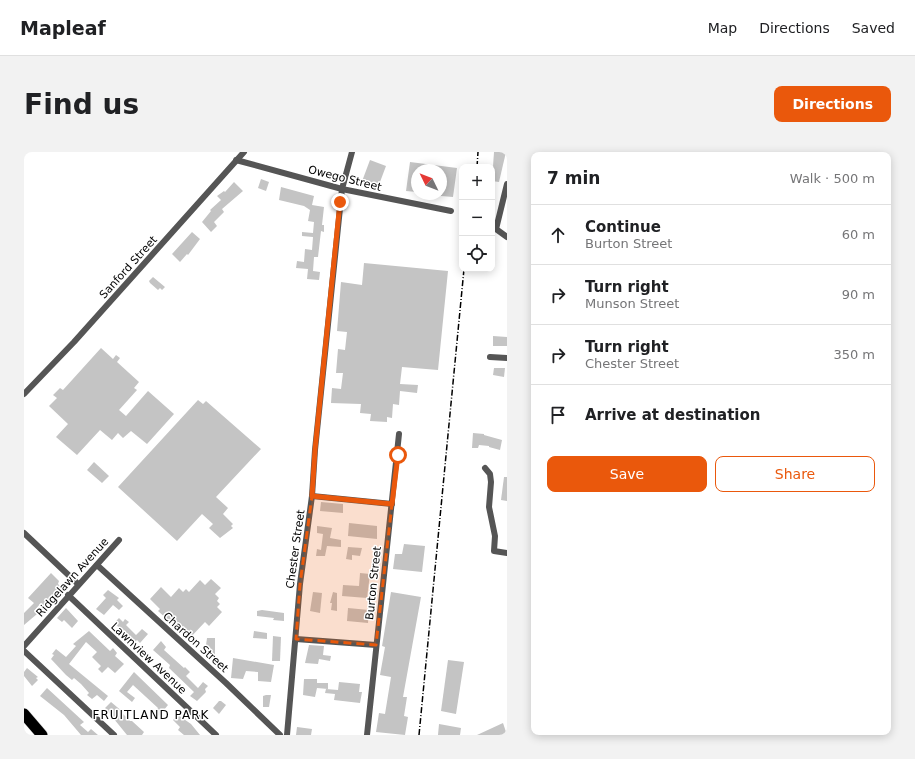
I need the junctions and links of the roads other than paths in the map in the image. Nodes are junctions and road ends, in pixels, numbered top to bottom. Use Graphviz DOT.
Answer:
graph roads {
  1 [pos="244,152"];
  2 [pos="352,152"];
  3 [pos="236,160"];
  4 [pos="507,184"];
  5 [pos="342,189"];
  6 [pos="451,211"];
  7 [pos="507,237"];
  8 [pos="490,356"];
  9 [pos="507,358"];
  10 [pos="24,394"];
  11 [pos="400,434"];
  12 [pos="485,468"];
  13 [pos="312,496"];
  14 [pos="392,504"];
  15 [pos="24,533"];
  16 [pos="119,540"];
  17 [pos="507,553"];
  18 [pos="97,565"];
  19 [pos="78,584"];
  20 [pos="68,595"];
  21 [pos="296,639"];
  22 [pos="376,645"];
  23 [pos="24,646"];
  24 [pos="24,651"];
  25 [pos="24,714"];
  26 [pos="42,735"];
  27 [pos="114,735"];
  28 [pos="216,735"];
  29 [pos="280,735"];
  30 [pos="287,735"];
  31 [pos="367,735"];
  1 -- 3 [label="street, Sanford Street"];
  2 -- 5 [label="street, Chester Street"];
  3 -- 5 [label="street, Owego Street"];
  3 -- 10 [label="street, Sanford Street"];
  4 -- 7 [label="street"];
  5 -- 6 [label="street, Owego Street"];
  5 -- 13 [label="street, Chester Street"];
  8 -- 9 [label="street"];
  11 -- 14 [label="street, Burton Street"];
  12 -- 17 [label="street"];
  13 -- 14 [label="street"];
  13 -- 21 [label="street, Chester Street"];
  14 -- 22 [label="street, Burton Street"];
  15 -- 19 [label="street"];
  16 -- 18 [label="street, Ridgelawn Avenue"];
  18 -- 19 [label="street, Ridgelawn Avenue"];
  18 -- 29 [label="street, Chardon Street"];
  19 -- 20 [label="street, Ridgelawn Avenue"];
  20 -- 23 [label="street, Ridgelawn Avenue"];
  20 -- 28 [label="street, Lawnview Avenue"];
  21 -- 22 [label="street"];
  21 -- 30 [label="street, Chester Street"];
  22 -- 31 [label="street, Burton Street"];
  24 -- 27 [label="street"];
  25 -- 26 [label="highway"];
}
